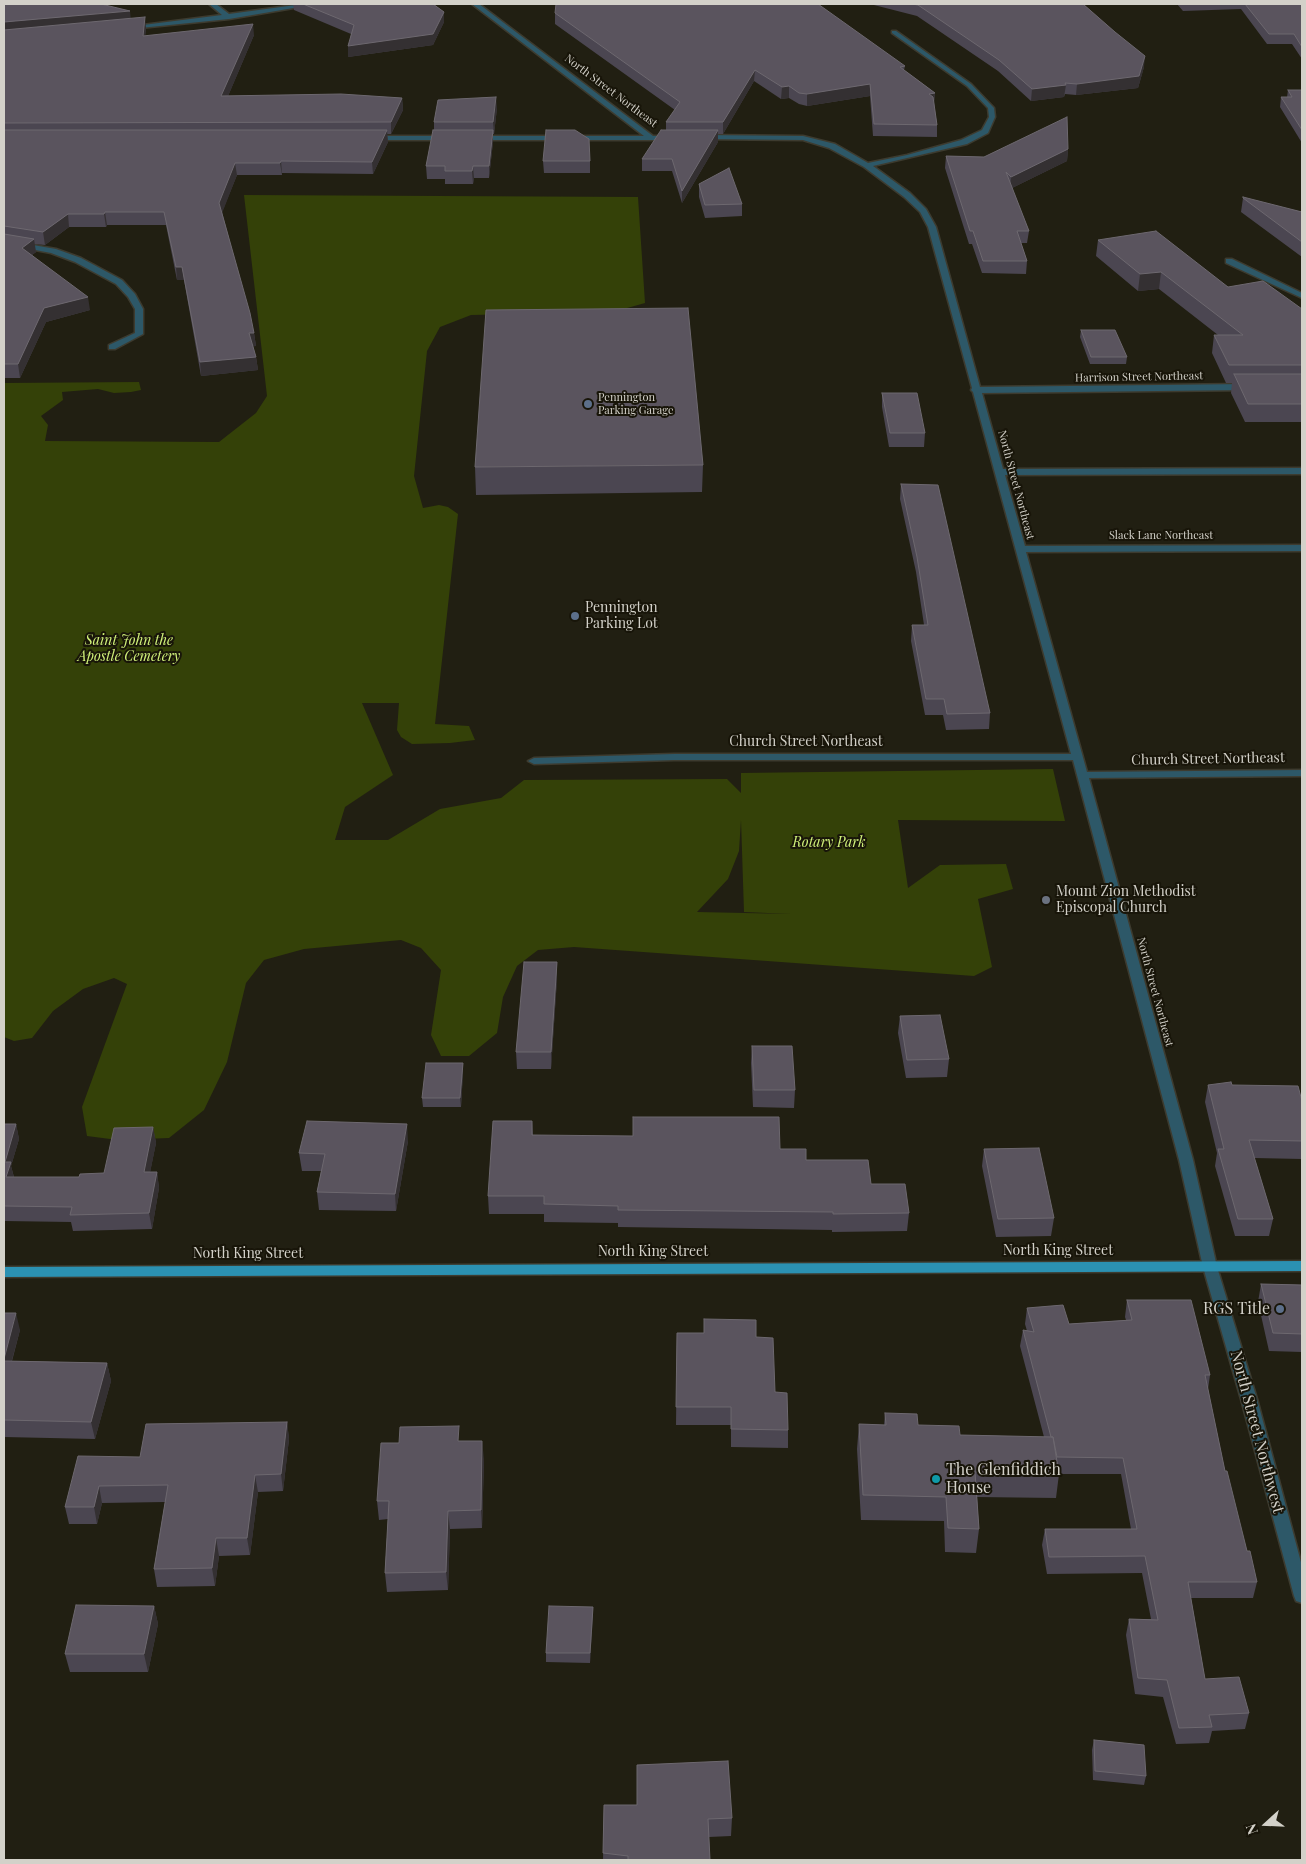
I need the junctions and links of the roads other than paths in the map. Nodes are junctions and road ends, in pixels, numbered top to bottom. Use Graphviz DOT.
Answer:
graph roads {
  1 [pos="212,4"];
  2 [pos="314,4"];
  3 [pos="475,4"];
  4 [pos="229,17"];
  5 [pos="122,28"];
  6 [pos="894,32"];
  7 [pos="362,138"];
  8 [pos="462,138"];
  9 [pos="472,138"];
  10 [pos="651,138"];
  11 [pos="867,165"];
  12 [pos="4,242"];
  13 [pos="1229,261"];
  14 [pos="1302,296"];
  15 [pos="112,347"];
  16 [pos="1260,387"];
  17 [pos="975,390"];
  18 [pos="1302,471"];
  19 [pos="1001,472"];
  20 [pos="1302,548"];
  21 [pos="1020,549"];
  22 [pos="1079,757"];
  23 [pos="534,761"];
  24 [pos="1302,772"];
  25 [pos="1084,775"];
  26 [pos="1302,1266"];
  27 [pos="1210,1267"];
  28 [pos="4,1272"];
  29 [pos="1302,1596"];
  1 -- 4 [label="street"];
  2 -- 4 [label="street"];
  3 -- 10 [label="street, North Street Northeast"];
  4 -- 5 [label="street"];
  6 -- 11 [label="street"];
  7 -- 8 [label="street"];
  9 -- 10 [label="street"];
  10 -- 11 [label="street, North Street Northeast"];
  11 -- 17 [label="street, North Street Northeast"];
  12 -- 15 [label="street"];
  13 -- 14 [label="street"];
  16 -- 17 [label="street, Harrison Street Northeast"];
  17 -- 19 [label="street, North Street Northeast"];
  18 -- 19 [label="street"];
  19 -- 21 [label="street, North Street Northeast"];
  20 -- 21 [label="street, Slack Lane Northeast"];
  21 -- 22 [label="street, North Street Northeast"];
  22 -- 23 [label="street, Church Street Northeast"];
  22 -- 25 [label="street, North Street Northeast"];
  24 -- 25 [label="street, Church Street Northeast"];
  25 -- 27 [label="street, North Street Northeast"];
  26 -- 27 [label="main road, North King Street"];
  27 -- 28 [label="main road, North King Street"];
  27 -- 29 [label="street, North Street Northwest"];
}
